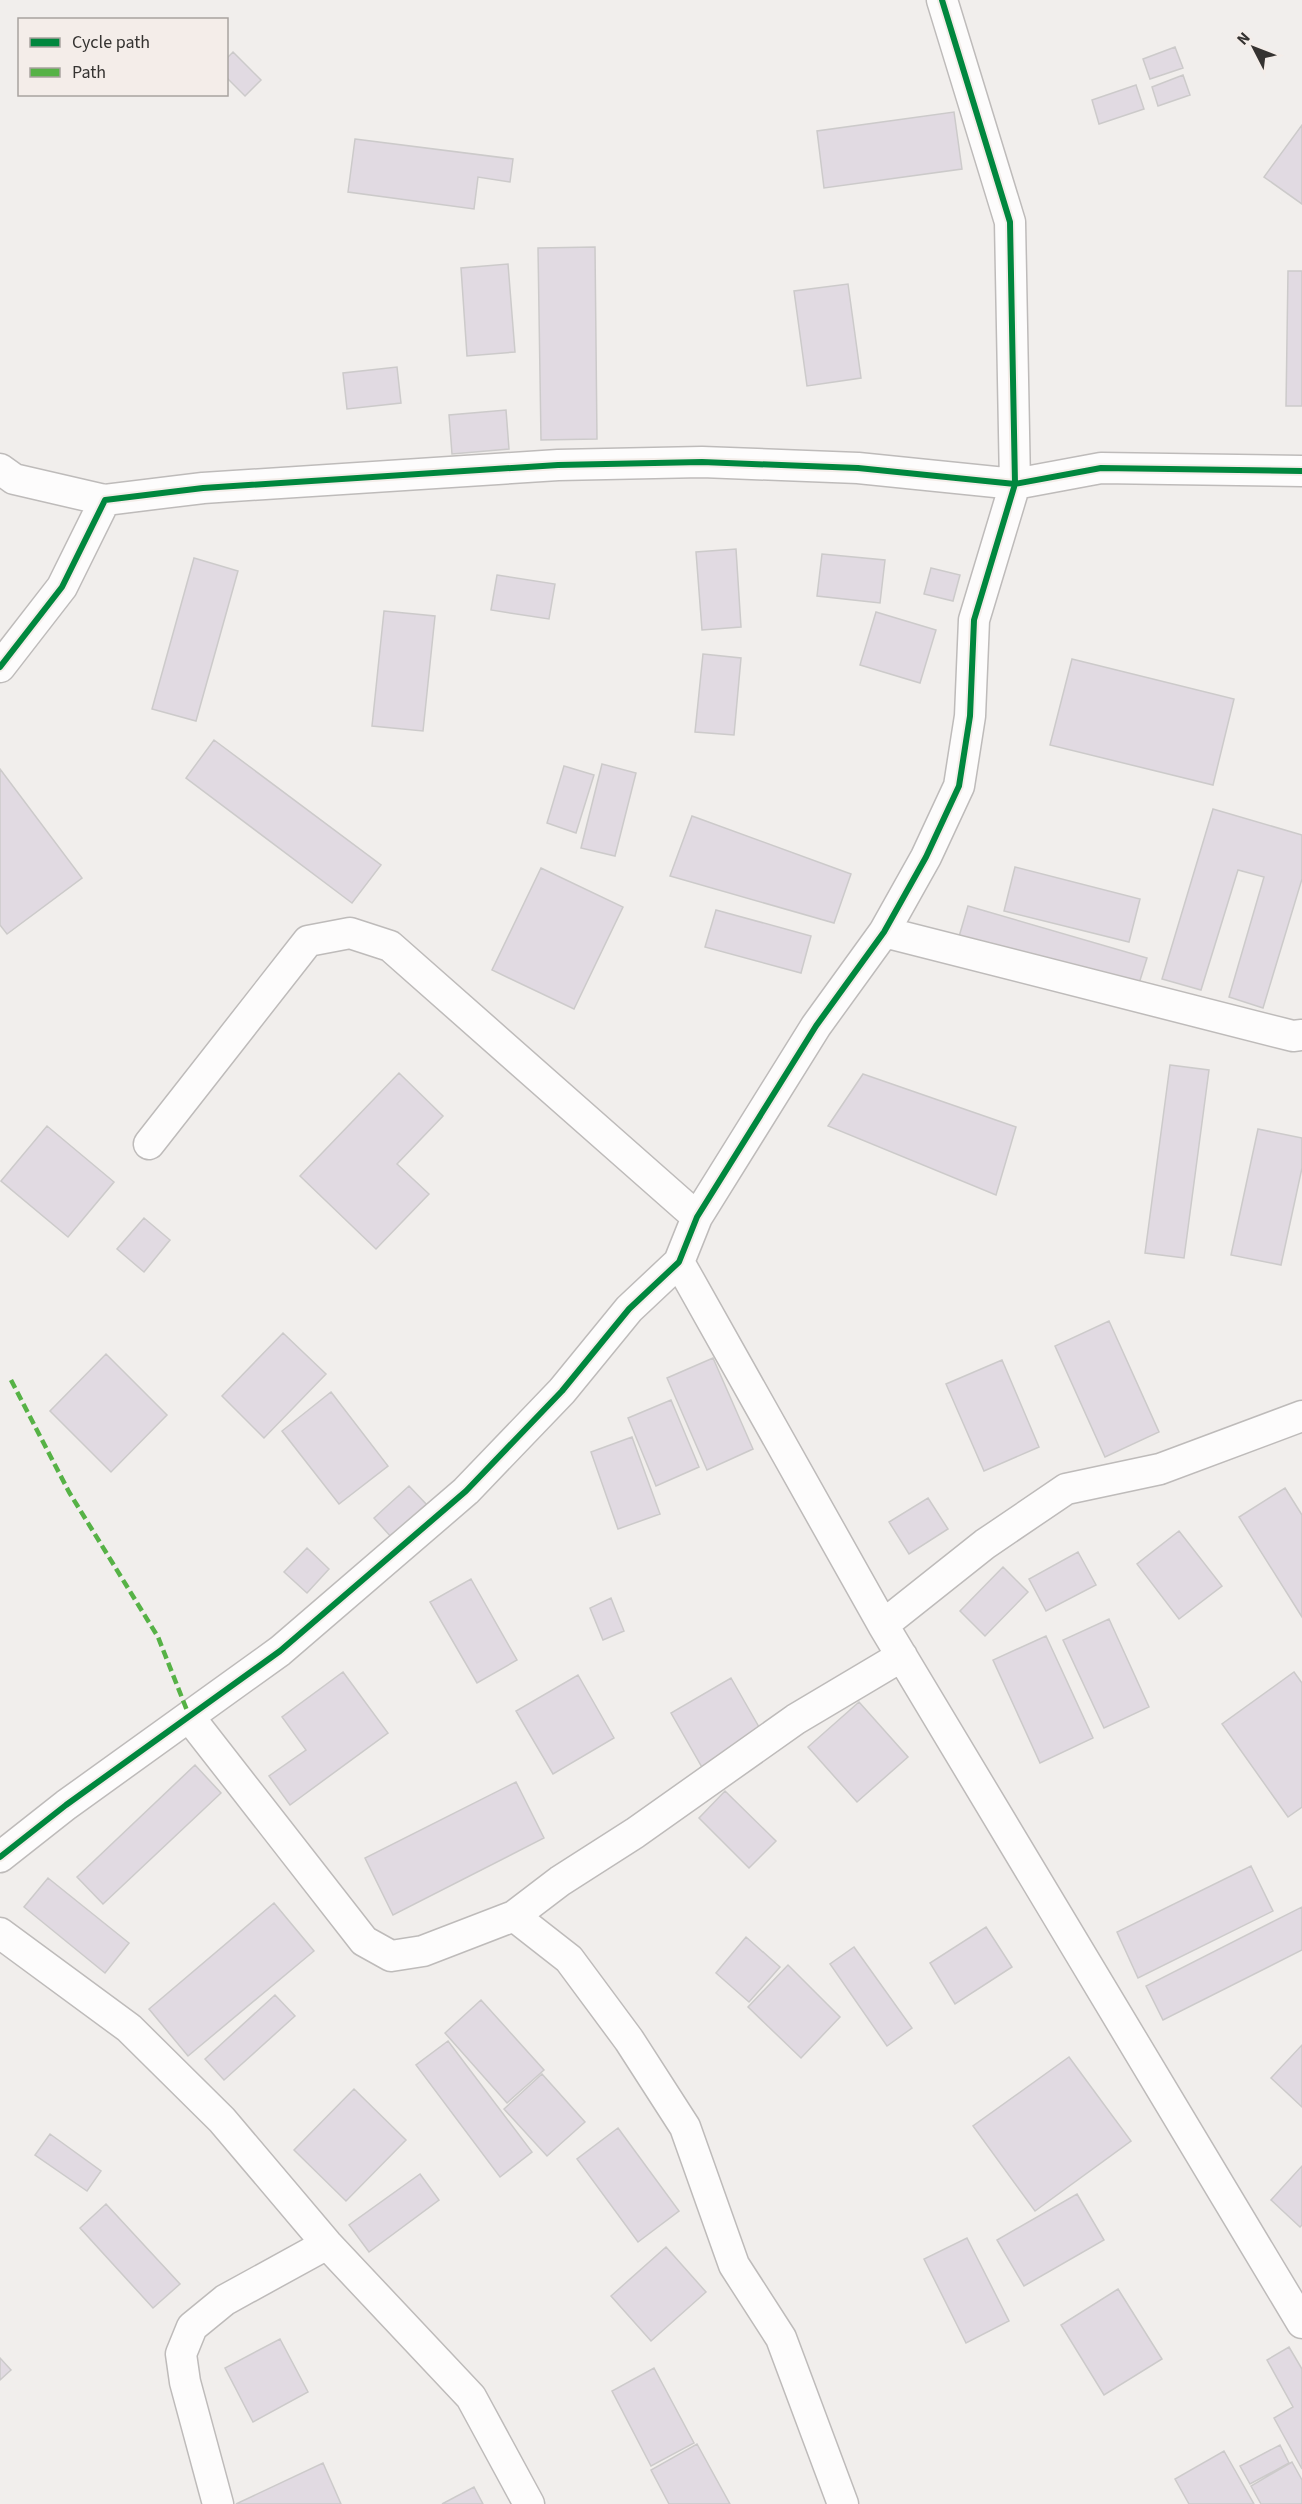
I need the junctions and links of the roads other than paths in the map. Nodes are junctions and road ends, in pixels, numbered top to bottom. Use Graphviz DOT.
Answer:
graph roads {
  1 [pos="942,0"];
  2 [pos="0,469"];
  3 [pos="1302,471"];
  4 [pos="1015,484"];
  5 [pos="105,500"];
  6 [pos="0,667"];
  7 [pos="884,932"];
  8 [pos="1302,1035"];
  9 [pos="149,1144"];
  10 [pos="698,1217"];
  11 [pos="679,1262"];
  12 [pos="1302,1416"];
  13 [pos="884,1625"];
  14 [pos="902,1656"];
  15 [pos="190,1718"];
  16 [pos="0,1857"];
  17 [pos="514,1916"];
  18 [pos="0,1934"];
  19 [pos="327,2244"];
  20 [pos="1302,2323"];
  21 [pos="218,2504"];
  22 [pos="529,2504"];
  23 [pos="843,2504"];
  1 -- 4 [label="street"];
  2 -- 5 [label="street"];
  3 -- 4 [label="street"];
  4 -- 5 [label="street"];
  4 -- 7 [label="street"];
  5 -- 6 [label="street"];
  7 -- 8 [label="street"];
  7 -- 10 [label="street"];
  9 -- 10 [label="street"];
  10 -- 11 [label="street"];
  11 -- 13 [label="street"];
  11 -- 15 [label="street"];
  12 -- 13 [label="street"];
  13 -- 14 [label="street"];
  14 -- 17 [label="street"];
  14 -- 20 [label="street"];
  15 -- 16 [label="street"];
  15 -- 17 [label="street"];
  17 -- 23 [label="street"];
  18 -- 19 [label="street"];
  19 -- 21 [label="street"];
  19 -- 22 [label="street"];
}
